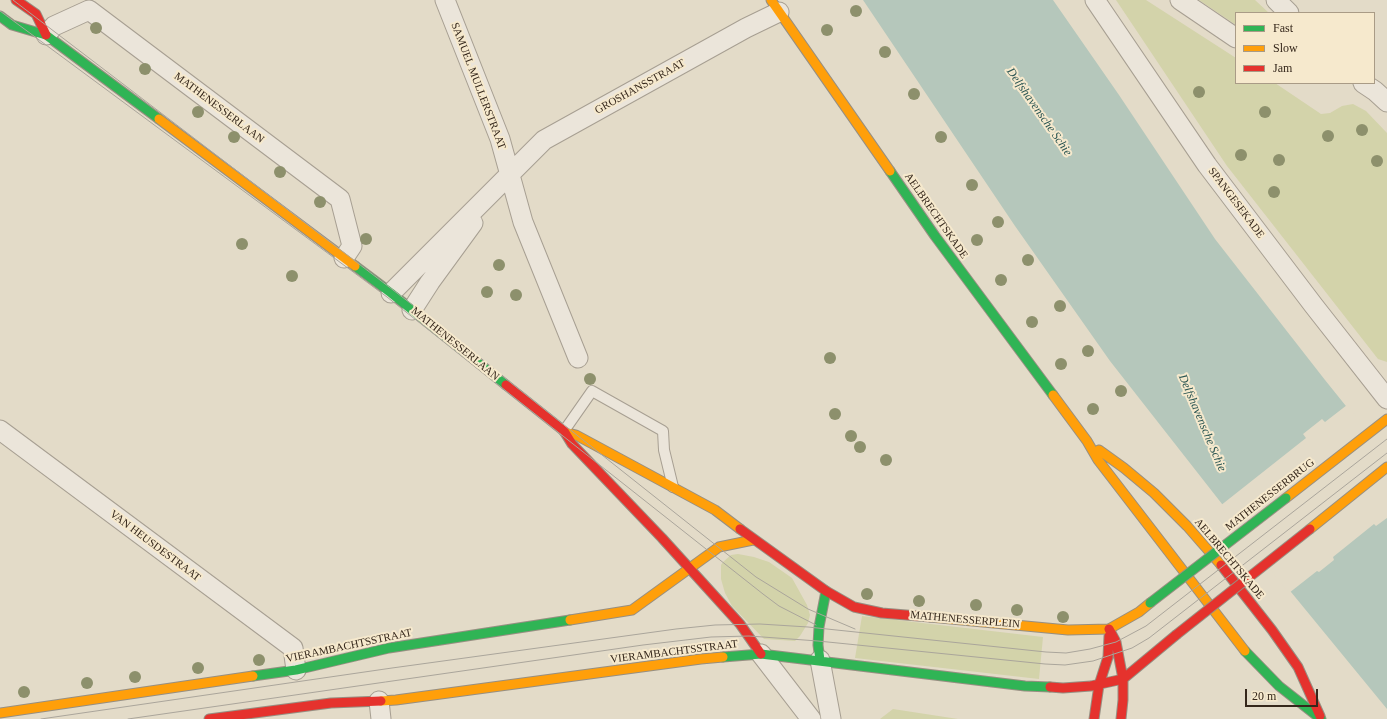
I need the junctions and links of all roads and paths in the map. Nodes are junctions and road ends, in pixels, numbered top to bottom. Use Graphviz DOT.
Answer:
graph roads {
  1 [pos="16,0"];
  2 [pos="444,0"];
  3 [pos="1095,0"];
  4 [pos="1180,0"];
  5 [pos="1276,0"];
  6 [pos="775,6"];
  7 [pos="1288,12"];
  8 [pos="0,16"];
  9 [pos="46,35"];
  10 [pos="1235,37"];
  11 [pos="1365,84"];
  12 [pos="1387,102"];
  13 [pos="509,174"];
  14 [pos="344,258"];
  15 [pos="391,293"];
  16 [pos="412,310"];
  17 [pos="578,358"];
  18 [pos="1387,399"];
  19 [pos="1387,419"];
  20 [pos="0,430"];
  21 [pos="564,432"];
  22 [pos="1087,441"];
  23 [pos="1387,467"];
  24 [pos="673,488"];
  25 [pos="753,540"];
  26 [pos="689,568"];
  27 [pos="826,592"];
  28 [pos="1109,629"];
  29 [pos="761,654"];
  30 [pos="820,660"];
  31 [pos="296,670"];
  32 [pos="1124,680"];
  33 [pos="1099,685"];
  34 [pos="380,710"];
  35 [pos="0,713"];
  36 [pos="209,719"];
  37 [pos="811,719"];
  38 [pos="831,719"];
  39 [pos="1094,719"];
  40 [pos="1121,719"];
  41 [pos="1321,719"];
  1 -- 9 [label="street, MATHENESSERLAAN"];
  2 -- 13 [label="street, SAMUEL MULLERSTRAAT"];
  3 -- 18 [label="street, SPANGESEKADE"];
  4 -- 10 [label="street"];
  5 -- 7 [label="street"];
  6 -- 13 [label="street, GROSHANSSTRAAT"];
  6 -- 22 [label="street, AELBRECHTSKADE"];
  8 -- 9 [label="street, MATHENESSERLAAN"];
  9 -- 14 [label="street, MATHENESSERLAAN"];
  9 -- 14 [label="street, MATHENESSERLAAN"];
  11 -- 12 [label="street"];
  13 -- 15 [label="street, GROSHANSSTRAAT"];
  13 -- 16 [label="street, GROSHANSSTRAAT"];
  13 -- 17 [label="street"];
  14 -- 15 [label="street, MATHENESSERLAAN"];
  15 -- 16 [label="street, MATHENESSERLAAN"];
  16 -- 21 [label="street, MATHENESSERLAAN"];
  19 -- 28 [label="street, MATHENESSERBRUG, bridge"];
  20 -- 31 [label="street, VAN HEUSDESTRAAT"];
  21 -- 24 [label="street, MATHENESSERLAAN"];
  21 -- 24 [label="lane"];
  21 -- 26 [label="street, MATHENESSERLAAN"];
  22 -- 41 [label="street, AELBRECHTSKADE"];
  22 -- 41 [label="street, AELBRECHTSKADE"];
  23 -- 32 [label="street, bridge"];
  24 -- 25 [label="street, MATHENESSERLAAN"];
  25 -- 26 [label="street"];
  25 -- 27 [label="street, MATHENESSERPLEIN"];
  26 -- 29 [label="street"];
  26 -- 31 [label="street, VIERAMBACHTSSTRAAT"];
  27 -- 28 [label="street, MATHENESSERPLEIN"];
  27 -- 30 [label="street"];
  28 -- 32 [label="street"];
  28 -- 33 [label="street"];
  29 -- 30 [label="street"];
  29 -- 34 [label="street, VIERAMBACHTSSTRAAT"];
  29 -- 37 [label="street"];
  30 -- 33 [label="street"];
  30 -- 38 [label="street"];
  31 -- 35 [label="street, VIERAMBACHTSSTRAAT"];
  32 -- 33 [label="street"];
  32 -- 40 [label="street"];
  33 -- 39 [label="street"];
  34 -- 36 [label="street, VIERAMBACHTSSTRAAT"];
}
